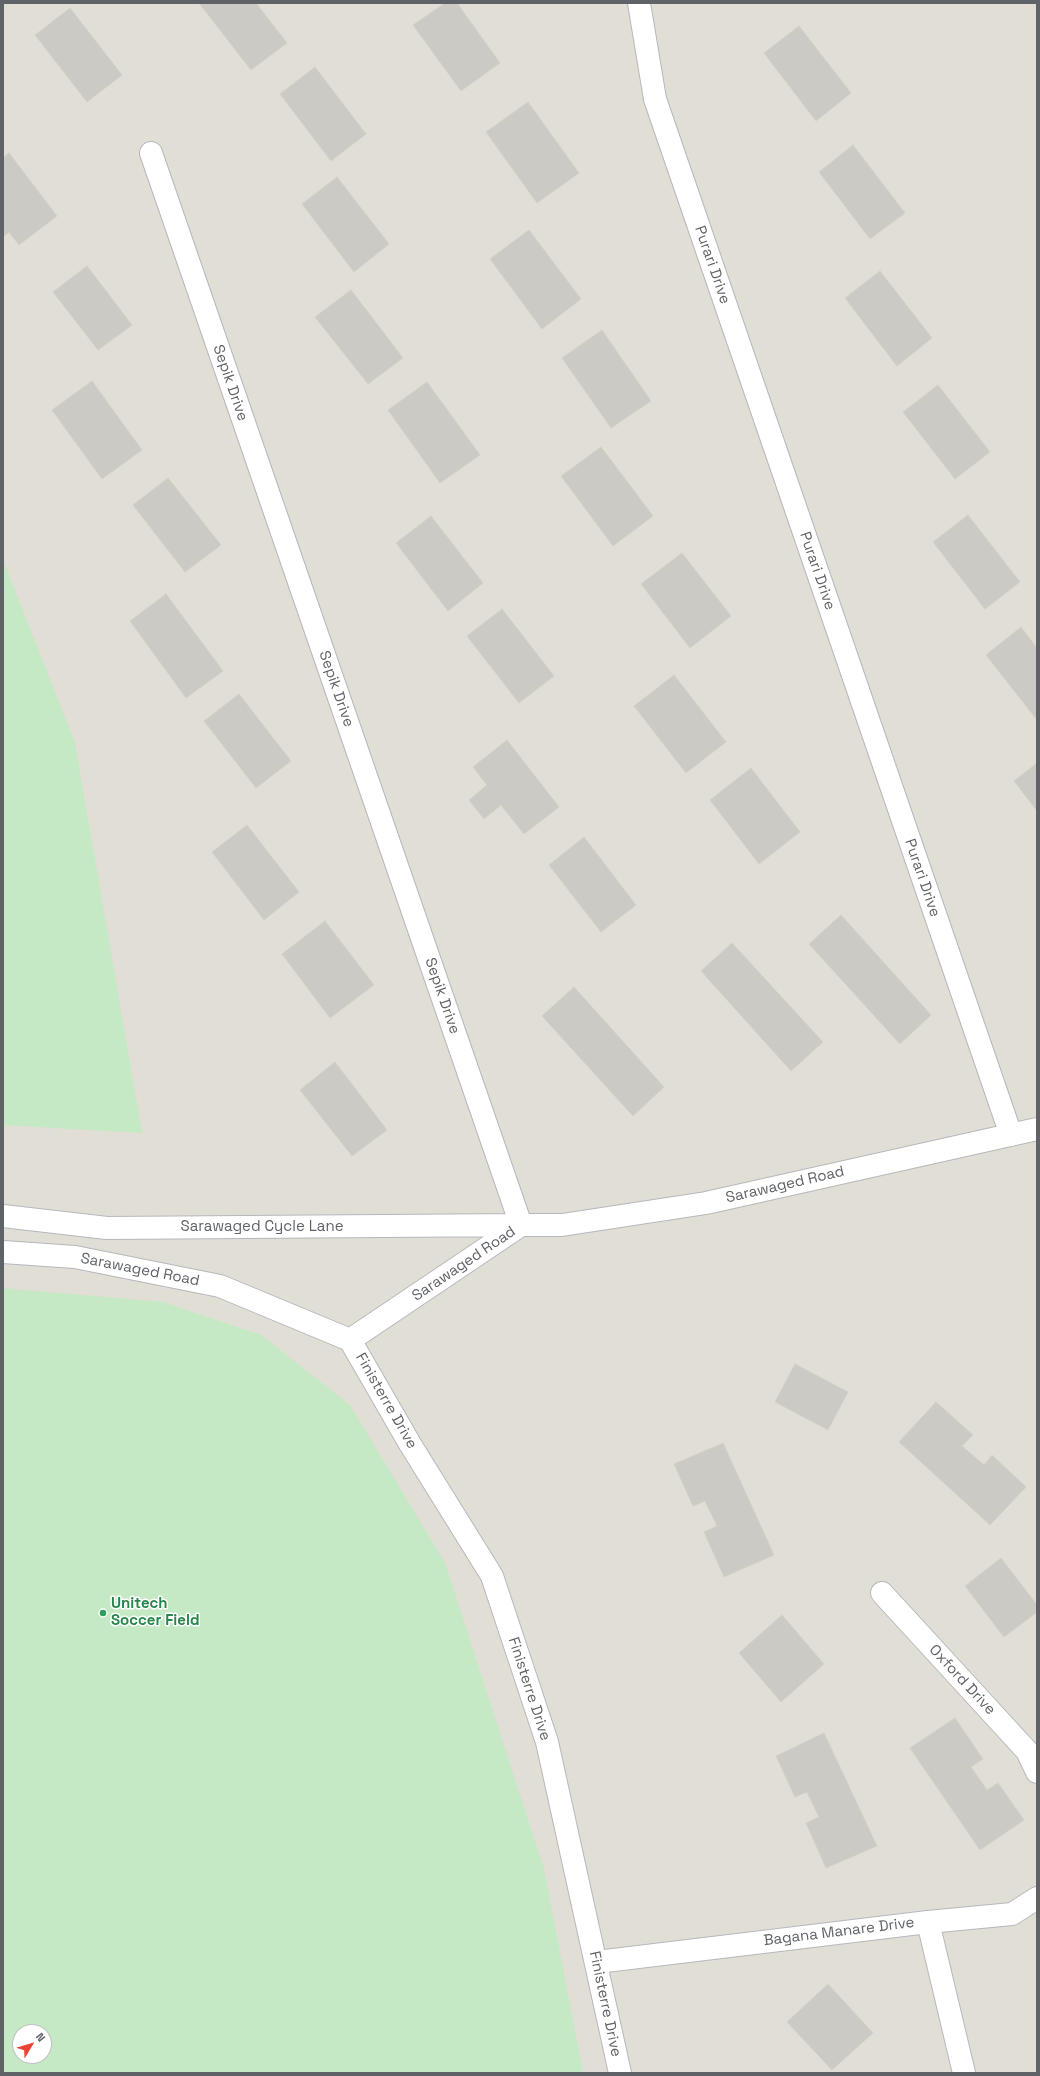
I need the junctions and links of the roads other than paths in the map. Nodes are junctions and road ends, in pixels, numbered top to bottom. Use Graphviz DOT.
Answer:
graph roads {
  1 [pos="639,3"];
  2 [pos="151,153"];
  3 [pos="1037,1128"];
  4 [pos="1011,1135"];
  5 [pos="3,1216"];
  6 [pos="521,1225"];
  7 [pos="3,1252"];
  8 [pos="350,1340"];
  9 [pos="882,1593"];
  10 [pos="1037,1772"];
  11 [pos="1037,1898"];
  12 [pos="928,1922"];
  13 [pos="597,1962"];
  14 [pos="620,2073"];
  15 [pos="964,2073"];
  1 -- 4 [label="street, Purari Drive"];
  2 -- 6 [label="street"];
  3 -- 4 [label="street, Sarawaged Road"];
  4 -- 6 [label="street, Sarawaged Road"];
  5 -- 6 [label="street, Sarawaged Cycle Lane"];
  6 -- 8 [label="street, Sarawaged Road"];
  7 -- 8 [label="street, Sarawaged Road"];
  8 -- 13 [label="street, Finisterre Drive"];
  9 -- 10 [label="street, Oxford Drive"];
  11 -- 12 [label="street"];
  12 -- 13 [label="street, Bagana Manare Drive"];
  12 -- 15 [label="street, Bagana Manare Drive"];
  13 -- 14 [label="street, Finisterre Drive"];
}
